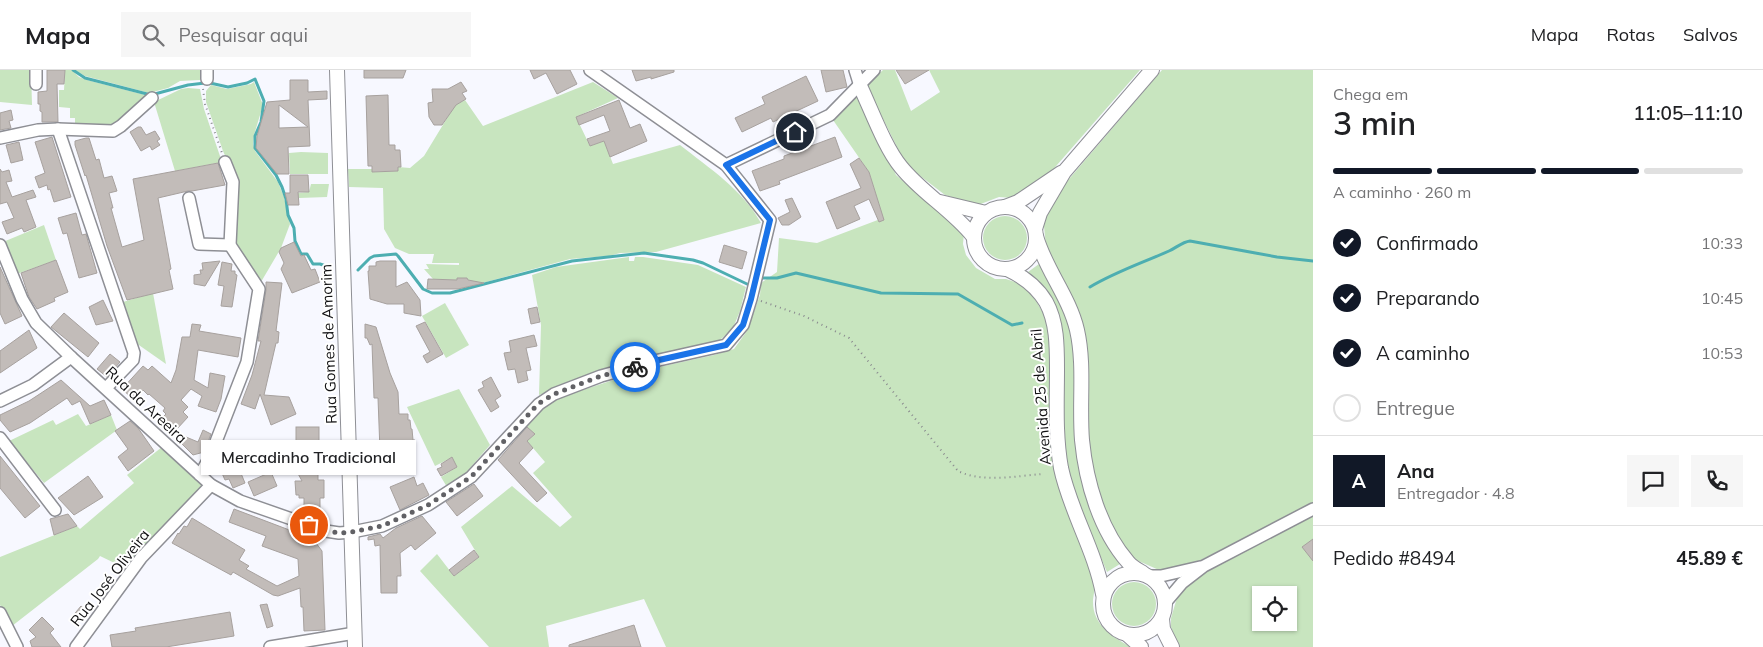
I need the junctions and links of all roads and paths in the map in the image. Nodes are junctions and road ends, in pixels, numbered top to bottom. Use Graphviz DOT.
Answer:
graph roads {
  1 [pos="36,70"];
  2 [pos="337,70"];
  3 [pos="590,70"];
  4 [pos="855,70"];
  5 [pos="874,70"];
  6 [pos="1152,70"];
  7 [pos="207,78"];
  8 [pos="36,84"];
  9 [pos="860,86"];
  10 [pos="152,98"];
  11 [pos="58,129"];
  12 [pos="0,138"];
  13 [pos="225,162"];
  14 [pos="726,165"];
  15 [pos="1064,172"];
  16 [pos="189,198"];
  17 [pos="939,202"];
  18 [pos="1004,207"];
  19 [pos="986,213"];
  20 [pos="1036,233"];
  21 [pos="974,236"];
  22 [pos="0,245"];
  23 [pos="230,245"];
  24 [pos="1009,270"];
  25 [pos="751,299"];
  26 [pos="71,358"];
  27 [pos="106,388"];
  28 [pos="0,401"];
  29 [pos="0,438"];
  30 [pos="1042,474"];
  31 [pos="200,475"];
  32 [pos="210,485"];
  33 [pos="1313,509"];
  34 [pos="55,510"];
  35 [pos="352,532"];
  36 [pos="1204,566"];
  37 [pos="1146,575"];
  38 [pos="1104,594"];
  39 [pos="1165,603"];
  40 [pos="0,613"];
  41 [pos="1162,619"];
  42 [pos="1128,635"];
  43 [pos="355,640"];
  44 [pos="17,647"];
  45 [pos="76,647"];
  46 [pos="270,647"];
  47 [pos="1141,647"];
  48 [pos="1172,647"];
  1 -- 8 [label="street"];
  2 -- 35 [label="main road, Rua Gomes de Amorim"];
  3 -- 14 [label="street"];
  4 -- 9 [label="street"];
  5 -- 9 [label="street"];
  6 -- 15 [label="main road"];
  7 -- 13 [label="path"];
  9 -- 14 [label="street"];
  9 -- 17 [label="main road"];
  10 -- 11 [label="street"];
  11 -- 12 [label="street"];
  11 -- 27 [label="street"];
  13 -- 23 [label="street"];
  14 -- 25 [label="street, Rua da Areeira"];
  15 -- 18 [label="main road"];
  15 -- 20 [label="main road"];
  16 -- 23 [label="street"];
  17 -- 19 [label="main road"];
  17 -- 21 [label="main road"];
  18 -- 19 [label="main road"];
  18 -- 20 [label="main road"];
  19 -- 21 [label="main road"];
  20 -- 24 [label="main road"];
  20 -- 37 [label="main road"];
  21 -- 24 [label="main road, Avenida 25 de Abril"];
  22 -- 26 [label="street, Rua da Areeira"];
  23 -- 31 [label="street"];
  24 -- 38 [label="main road, Avenida 25 de Abril"];
  25 -- 30 [label="path"];
  25 -- 35 [label="street, Rua da Areeira"];
  26 -- 27 [label="street, Rua da Areeira"];
  26 -- 28 [label="street"];
  27 -- 31 [label="street, Rua da Areeira"];
  29 -- 34 [label="street"];
  31 -- 32 [label="street, Rua da Areeira"];
  32 -- 35 [label="street, Rua da Areeira"];
  32 -- 45 [label="street, Rua José Oliveira"];
  33 -- 36 [label="street"];
  35 -- 43 [label="main road, Rua Gomes de Amorim"];
  36 -- 37 [label="street"];
  36 -- 39 [label="street"];
  37 -- 38 [label="main road"];
  37 -- 39 [label="main road"];
  38 -- 42 [label="main road"];
  39 -- 41 [label="main road"];
  40 -- 44 [label="street"];
  41 -- 42 [label="main road"];
  41 -- 48 [label="main road"];
  42 -- 47 [label="main road"];
  43 -- 46 [label="street"];
}
